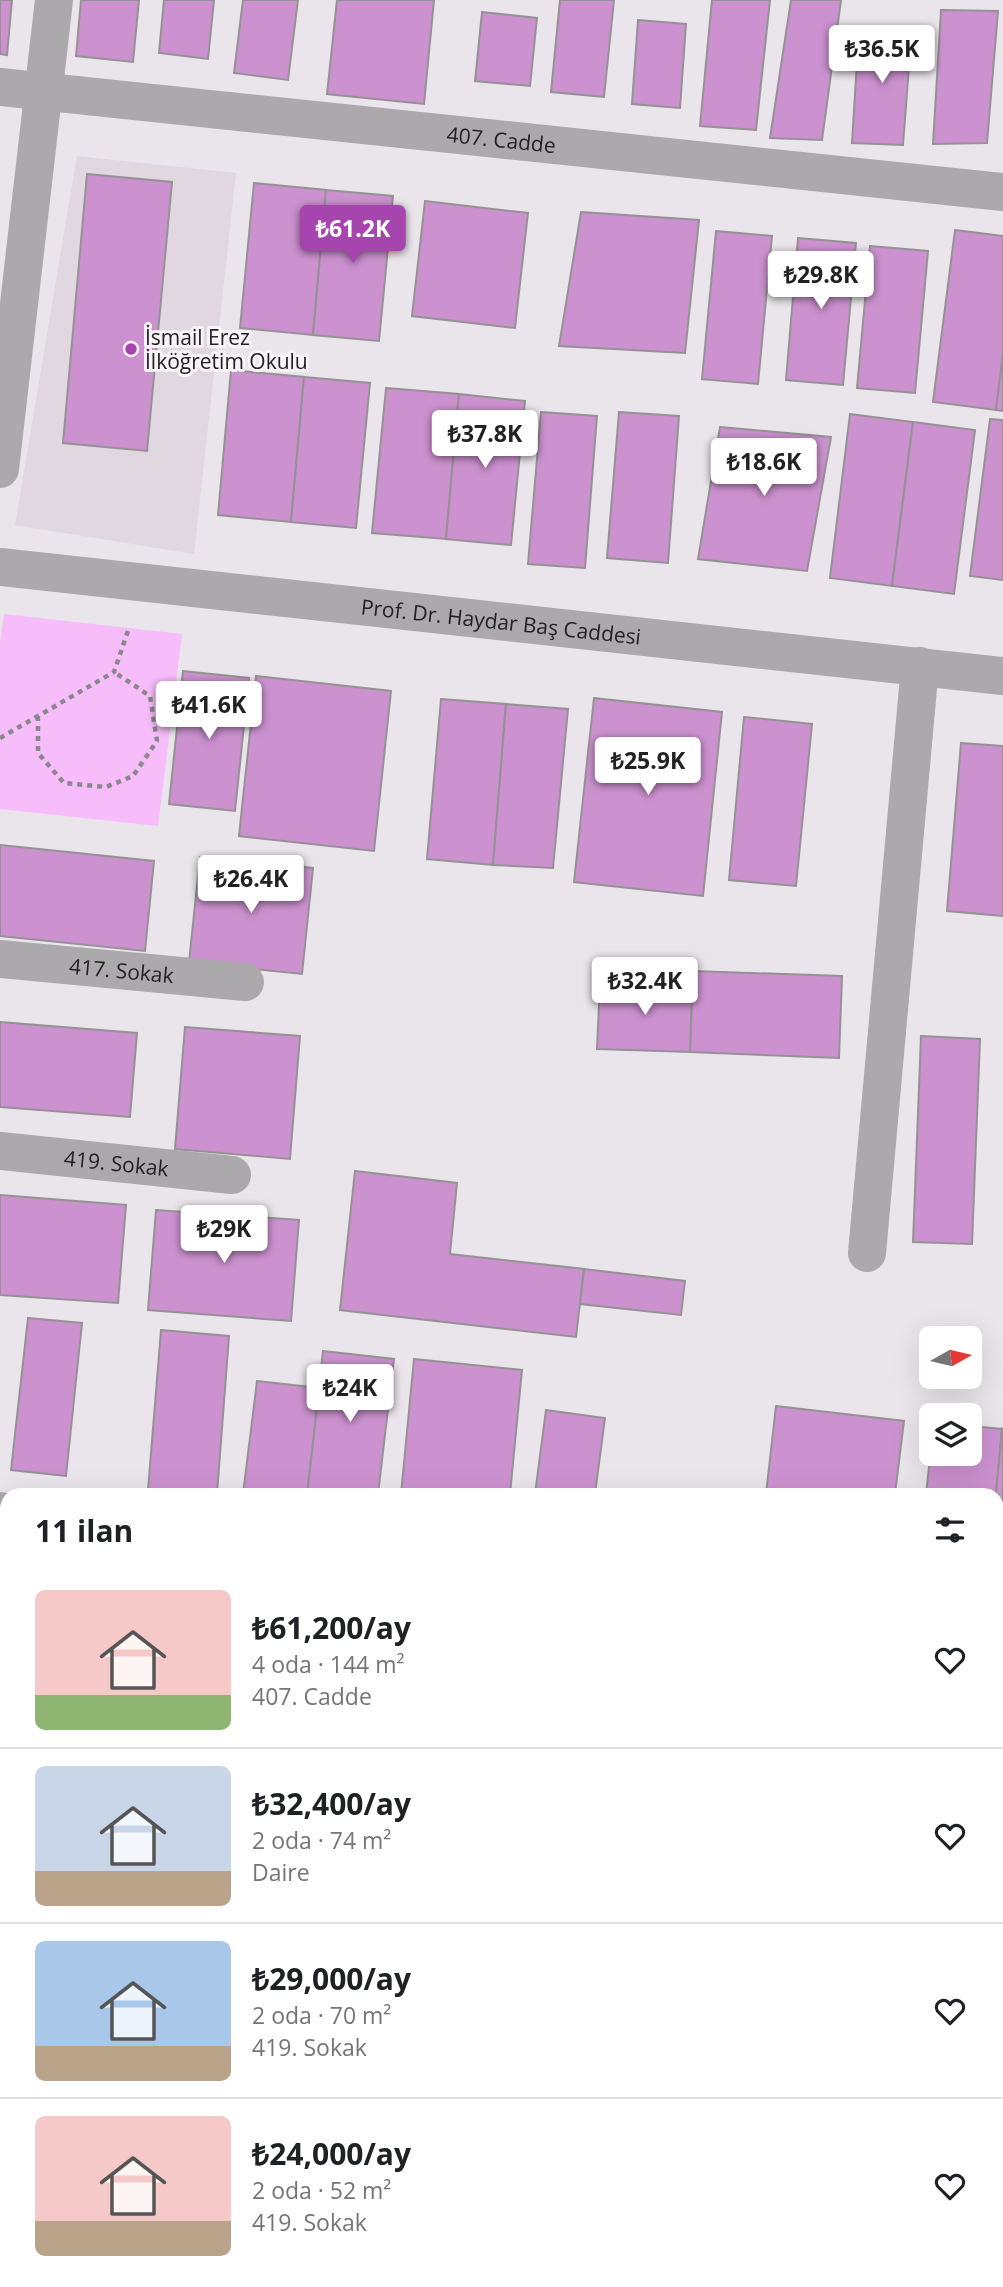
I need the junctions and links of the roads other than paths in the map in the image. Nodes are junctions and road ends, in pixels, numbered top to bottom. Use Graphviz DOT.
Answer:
graph roads {
  1 [pos="54,0"];
  2 [pos="0,87"];
  3 [pos="43,92"];
  4 [pos="1003,192"];
  5 [pos="0,469"];
  6 [pos="0,566"];
  7 [pos="920,666"];
  8 [pos="1003,676"];
  9 [pos="0,959"];
  10 [pos="244,982"];
  11 [pos="0,1151"];
  12 [pos="232,1175"];
  13 [pos="867,1253"];
  1 -- 3 [label="street"];
  2 -- 3 [label="street, 407. Cadde"];
  3 -- 4 [label="street, 407. Cadde"];
  3 -- 5 [label="street"];
  6 -- 7 [label="street, Prof. Dr. Haydar Baş Caddesi"];
  7 -- 8 [label="street, Prof. Dr. Haydar Baş Caddesi"];
  7 -- 13 [label="street"];
  9 -- 10 [label="street, 417. Sokak"];
  11 -- 12 [label="street, 419. Sokak"];
}
